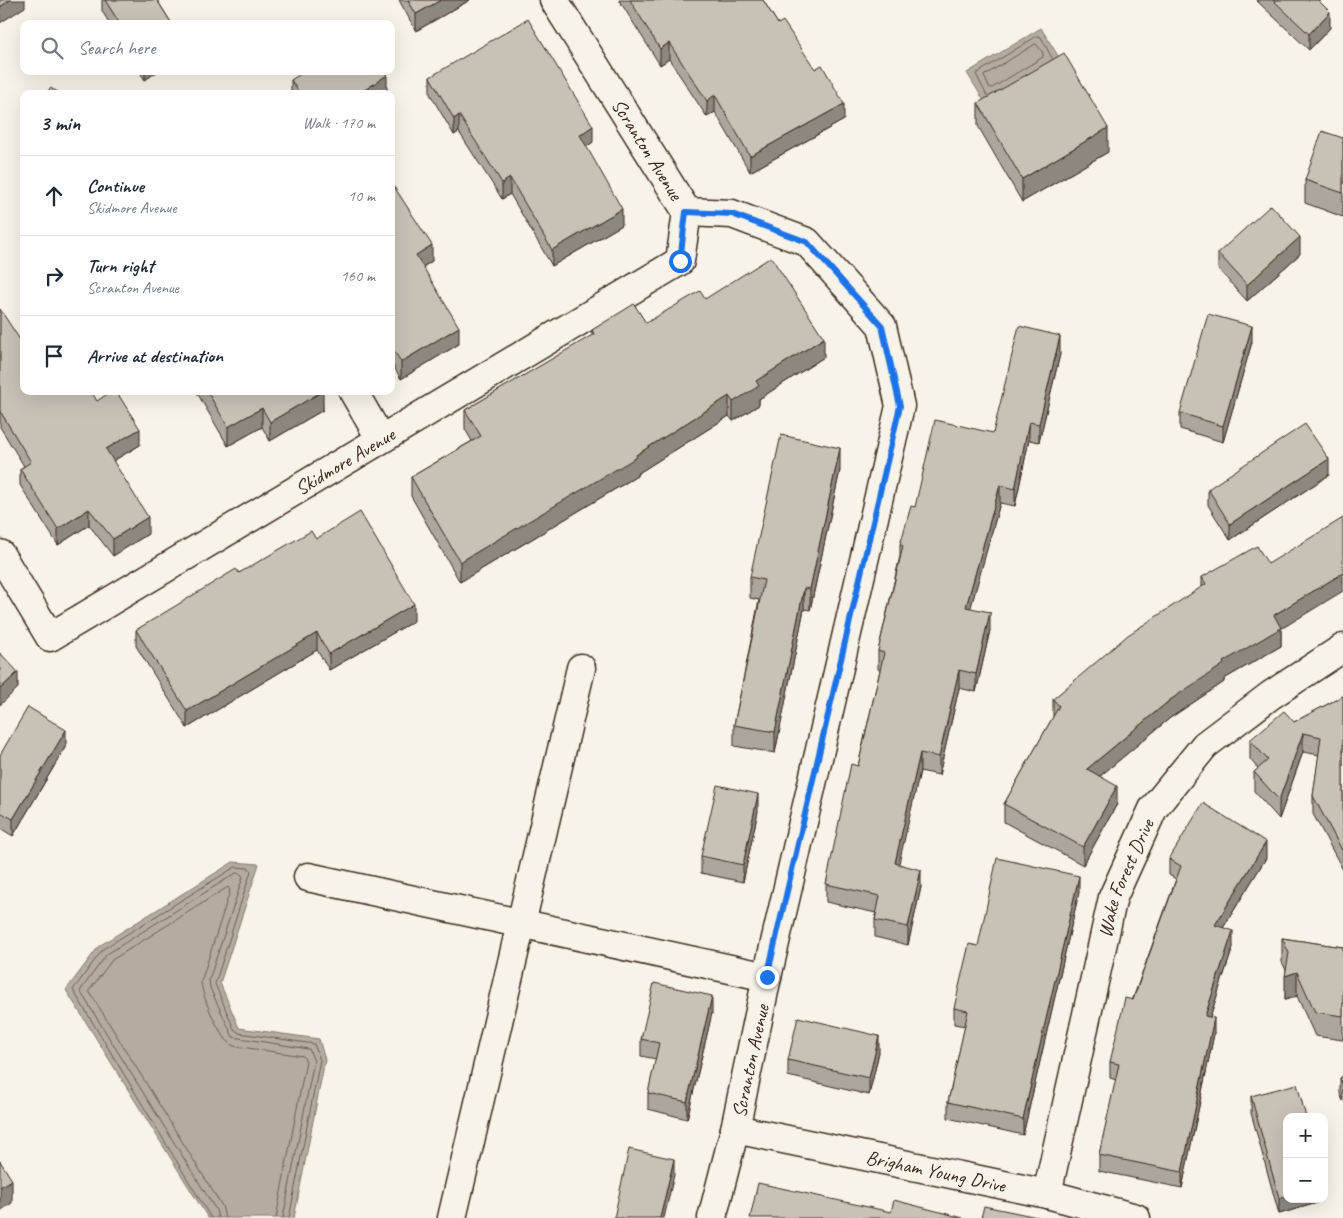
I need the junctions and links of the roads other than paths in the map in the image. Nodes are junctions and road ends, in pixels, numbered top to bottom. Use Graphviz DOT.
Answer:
graph roads {
  1 [pos="554,0"];
  2 [pos="686,212"];
  3 [pos="355,395"];
  4 [pos="380,438"];
  5 [pos="0,554"];
  6 [pos="1343,648"];
  7 [pos="581,668"];
  8 [pos="308,877"];
  9 [pos="520,923"];
  10 [pos="767,977"];
  11 [pos="735,1129"];
  12 [pos="1047,1194"];
  13 [pos="452,1218"];
  14 [pos="712,1218"];
  15 [pos="1136,1218"];
  1 -- 2 [label="street, Scranton Avenue"];
  2 -- 4 [label="street, Skidmore Avenue"];
  2 -- 10 [label="street, Scranton Avenue"];
  3 -- 4 [label="street"];
  4 -- 5 [label="street, Skidmore Avenue"];
  6 -- 12 [label="street, Wake Forest Drive"];
  7 -- 9 [label="street"];
  8 -- 9 [label="street"];
  9 -- 10 [label="street"];
  9 -- 13 [label="street"];
  10 -- 11 [label="street, Scranton Avenue"];
  11 -- 12 [label="street, Brigham Young Drive"];
  11 -- 14 [label="street, Scranton Avenue"];
  12 -- 15 [label="street, Brigham Young Drive"];
}
